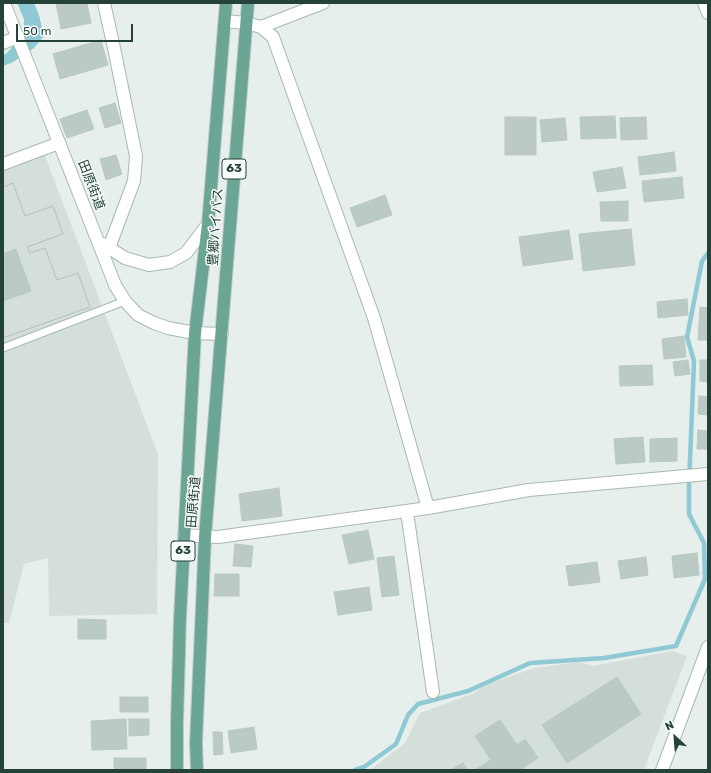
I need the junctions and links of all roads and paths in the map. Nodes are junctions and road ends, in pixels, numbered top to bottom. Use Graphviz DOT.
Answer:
graph roads {
  1 [pos="4,3"];
  2 [pos="104,3"];
  3 [pos="226,3"];
  4 [pos="248,3"];
  5 [pos="323,3"];
  6 [pos="704,3"];
  7 [pos="708,13"];
  8 [pos="225,21"];
  9 [pos="246,23"];
  10 [pos="261,27"];
  11 [pos="18,37"];
  12 [pos="3,43"];
  13 [pos="60,143"];
  14 [pos="3,164"];
  15 [pos="208,224"];
  16 [pos="97,240"];
  17 [pos="109,248"];
  18 [pos="125,301"];
  19 [pos="196,333"];
  20 [pos="222,334"];
  21 [pos="3,348"];
  22 [pos="708,474"];
  23 [pos="428,508"];
  24 [pos="407,512"];
  25 [pos="184,535"];
  26 [pos="205,537"];
  27 [pos="708,648"];
  28 [pos="434,692"];
  29 [pos="177,770"];
  30 [pos="197,770"];
  31 [pos="662,770"];
  1 -- 11 [label="street, 田原街道"];
  2 -- 17 [label="street"];
  3 -- 8 [label="main road, 豊郷バイパス / 63"];
  4 -- 9 [label="main road, 豊郷バイパス / 63"];
  5 -- 10 [label="street"];
  6 -- 7 [label="street"];
  8 -- 9 [label="street"];
  8 -- 15 [label="main road, 豊郷バイパス / 63"];
  9 -- 10 [label="street"];
  9 -- 20 [label="main road, 豊郷バイパス / 63"];
  10 -- 23 [label="street"];
  11 -- 12 [label="street"];
  11 -- 13 [label="street, 田原街道"];
  13 -- 14 [label="street"];
  13 -- 16 [label="street, 田原街道"];
  15 -- 17 [label="street"];
  15 -- 19 [label="main road, 豊郷バイパス / 63"];
  16 -- 17 [label="street"];
  16 -- 18 [label="street, 田原街道"];
  18 -- 19 [label="street, 田原街道"];
  18 -- 21 [label="lane"];
  19 -- 20 [label="street, 田原街道"];
  19 -- 25 [label="main road, 田原街道 / 63"];
  20 -- 26 [label="main road, 田原街道 / 63"];
  22 -- 23 [label="street"];
  23 -- 24 [label="street"];
  24 -- 26 [label="street"];
  24 -- 28 [label="street"];
  25 -- 26 [label="street"];
  25 -- 29 [label="main road, 田原街道 / 63"];
  26 -- 30 [label="main road, 田原街道 / 63"];
  27 -- 31 [label="street"];
}
